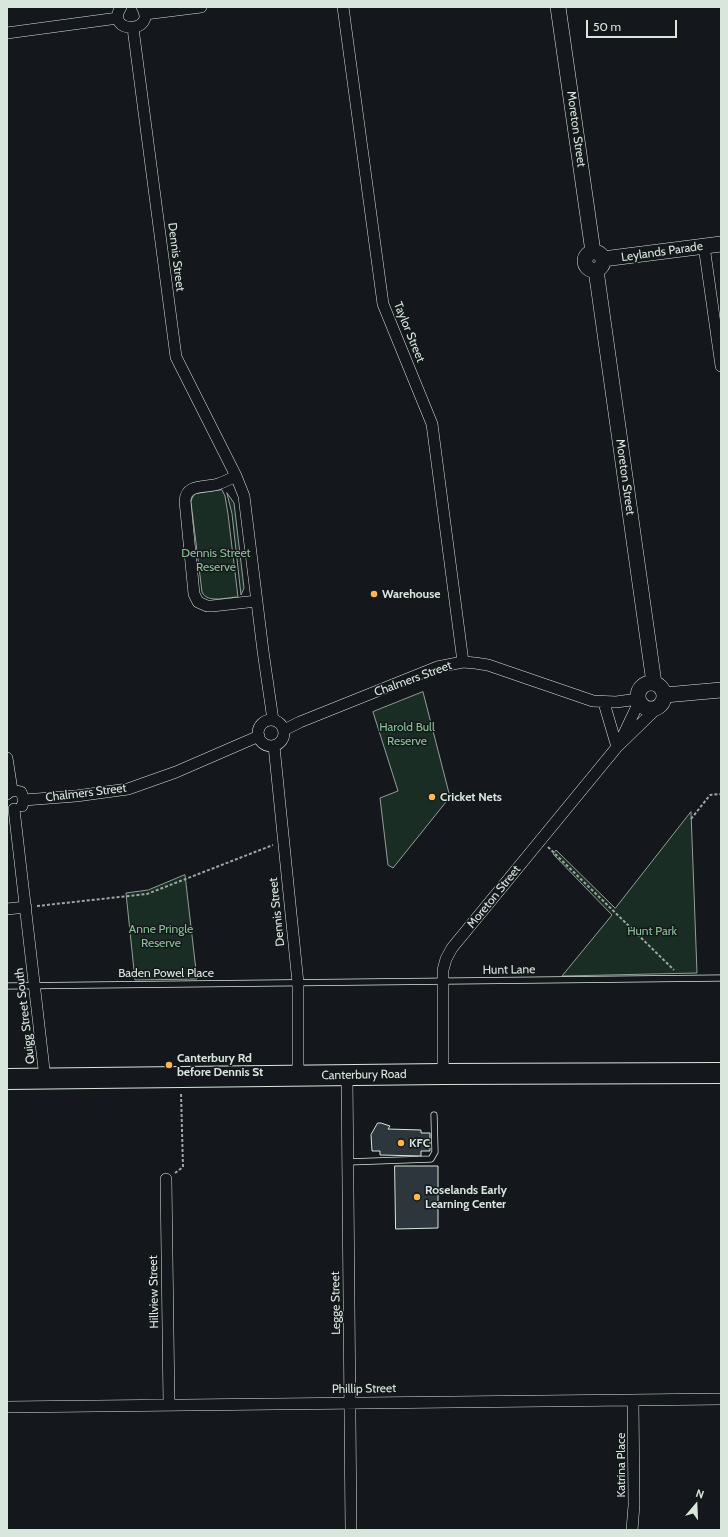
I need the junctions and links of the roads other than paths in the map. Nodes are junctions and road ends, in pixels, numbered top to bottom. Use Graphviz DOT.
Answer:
graph roads {
  1 [pos="201,7"];
  2 [pos="343,7"];
  3 [pos="558,7"];
  4 [pos="143,11"];
  5 [pos="120,12"];
  6 [pos="134,28"];
  7 [pos="7,33"];
  8 [pos="721,244"];
  9 [pos="704,246"];
  10 [pos="597,260"];
  11 [pos="721,366"];
  12 [pos="236,476"];
  13 [pos="257,601"];
  14 [pos="463,662"];
  15 [pos="654,683"];
  16 [pos="721,690"];
  17 [pos="665,695"];
  18 [pos="638,701"];
  19 [pos="604,703"];
  20 [pos="656,709"];
  21 [pos="273,720"];
  22 [pos="284,730"];
  23 [pos="258,736"];
  24 [pos="274,746"];
  25 [pos="617,747"];
  26 [pos="7,758"];
  27 [pos="10,792"];
  28 [pos="24,800"];
  29 [pos="10,807"];
  30 [pos="26,907"];
  31 [pos="7,909"];
  32 [pos="721,978"];
  33 [pos="443,982"];
  34 [pos="298,983"];
  35 [pos="34,985"];
  36 [pos="7,986"];
  37 [pos="721,1072"];
  38 [pos="443,1074"];
  39 [pos="298,1076"];
  40 [pos="347,1076"];
  41 [pos="45,1078"];
  42 [pos="7,1079"];
  43 [pos="434,1115"];
  44 [pos="348,1162"];
  45 [pos="166,1179"];
  46 [pos="721,1399"];
  47 [pos="633,1400"];
  48 [pos="350,1403"];
  49 [pos="169,1405"];
  50 [pos="7,1407"];
  51 [pos="352,1530"];
  52 [pos="632,1530"];
  1 -- 4 [label="street"];
  2 -- 14 [label="street, Taylor Street"];
  3 -- 10 [label="street, Moreton Street"];
  4 -- 6 [label="street"];
  5 -- 6 [label="street"];
  5 -- 7 [label="street"];
  6 -- 12 [label="street, Dennis Street"];
  8 -- 9 [label="street, Leylands Parade"];
  9 -- 10 [label="street, Leylands Parade"];
  9 -- 11 [label="street"];
  10 -- 15 [label="street, Moreton Street"];
  12 -- 13 [label="street, Dennis Street"];
  12 -- 13 [label="street"];
  13 -- 21 [label="street, Dennis Street"];
  14 -- 19 [label="street, Chalmers Street"];
  14 -- 22 [label="street, Chalmers Street"];
  15 -- 17 [label="street"];
  15 -- 18 [label="street"];
  16 -- 17 [label="street"];
  17 -- 20 [label="street"];
  18 -- 19 [label="street, Chalmers Street"];
  18 -- 20 [label="street"];
  18 -- 25 [label="street, Moreton Street"];
  19 -- 25 [label="street"];
  20 -- 25 [label="street, Moreton Street"];
  21 -- 22 [label="street"];
  21 -- 23 [label="street"];
  22 -- 24 [label="street"];
  23 -- 24 [label="street"];
  23 -- 28 [label="street, Chalmers Street"];
  24 -- 34 [label="street, Dennis Street"];
  25 -- 33 [label="street, Moreton Street"];
  26 -- 27 [label="street"];
  27 -- 28 [label="street"];
  28 -- 29 [label="street"];
  29 -- 30 [label="street, Quigg Street South"];
  30 -- 31 [label="street"];
  30 -- 35 [label="street, Quigg Street South"];
  32 -- 33 [label="lane, Hunt Lane"];
  33 -- 34 [label="lane, Hunt Lane"];
  33 -- 38 [label="street, Moreton Street"];
  34 -- 35 [label="lane, Baden Powel Place"];
  34 -- 39 [label="street, Dennis Street"];
  35 -- 36 [label="lane, Baden Powel Place"];
  35 -- 41 [label="street, Quigg Street South"];
  37 -- 38 [label="highway, Canterbury Road"];
  38 -- 40 [label="highway, Canterbury Road"];
  39 -- 40 [label="highway, Canterbury Road"];
  39 -- 41 [label="highway, Canterbury Road"];
  40 -- 44 [label="street, Legge Street"];
  41 -- 42 [label="highway, Canterbury Road"];
  43 -- 44 [label="lane"];
  44 -- 48 [label="street, Legge Street"];
  45 -- 49 [label="street, Hillview Street"];
  46 -- 47 [label="street, Phillip Street"];
  47 -- 48 [label="street, Phillip Street"];
  47 -- 52 [label="street, Katrina Place"];
  48 -- 49 [label="street, Phillip Street"];
  48 -- 51 [label="street, Legge Street"];
  49 -- 50 [label="street, Phillip Street"];
}
